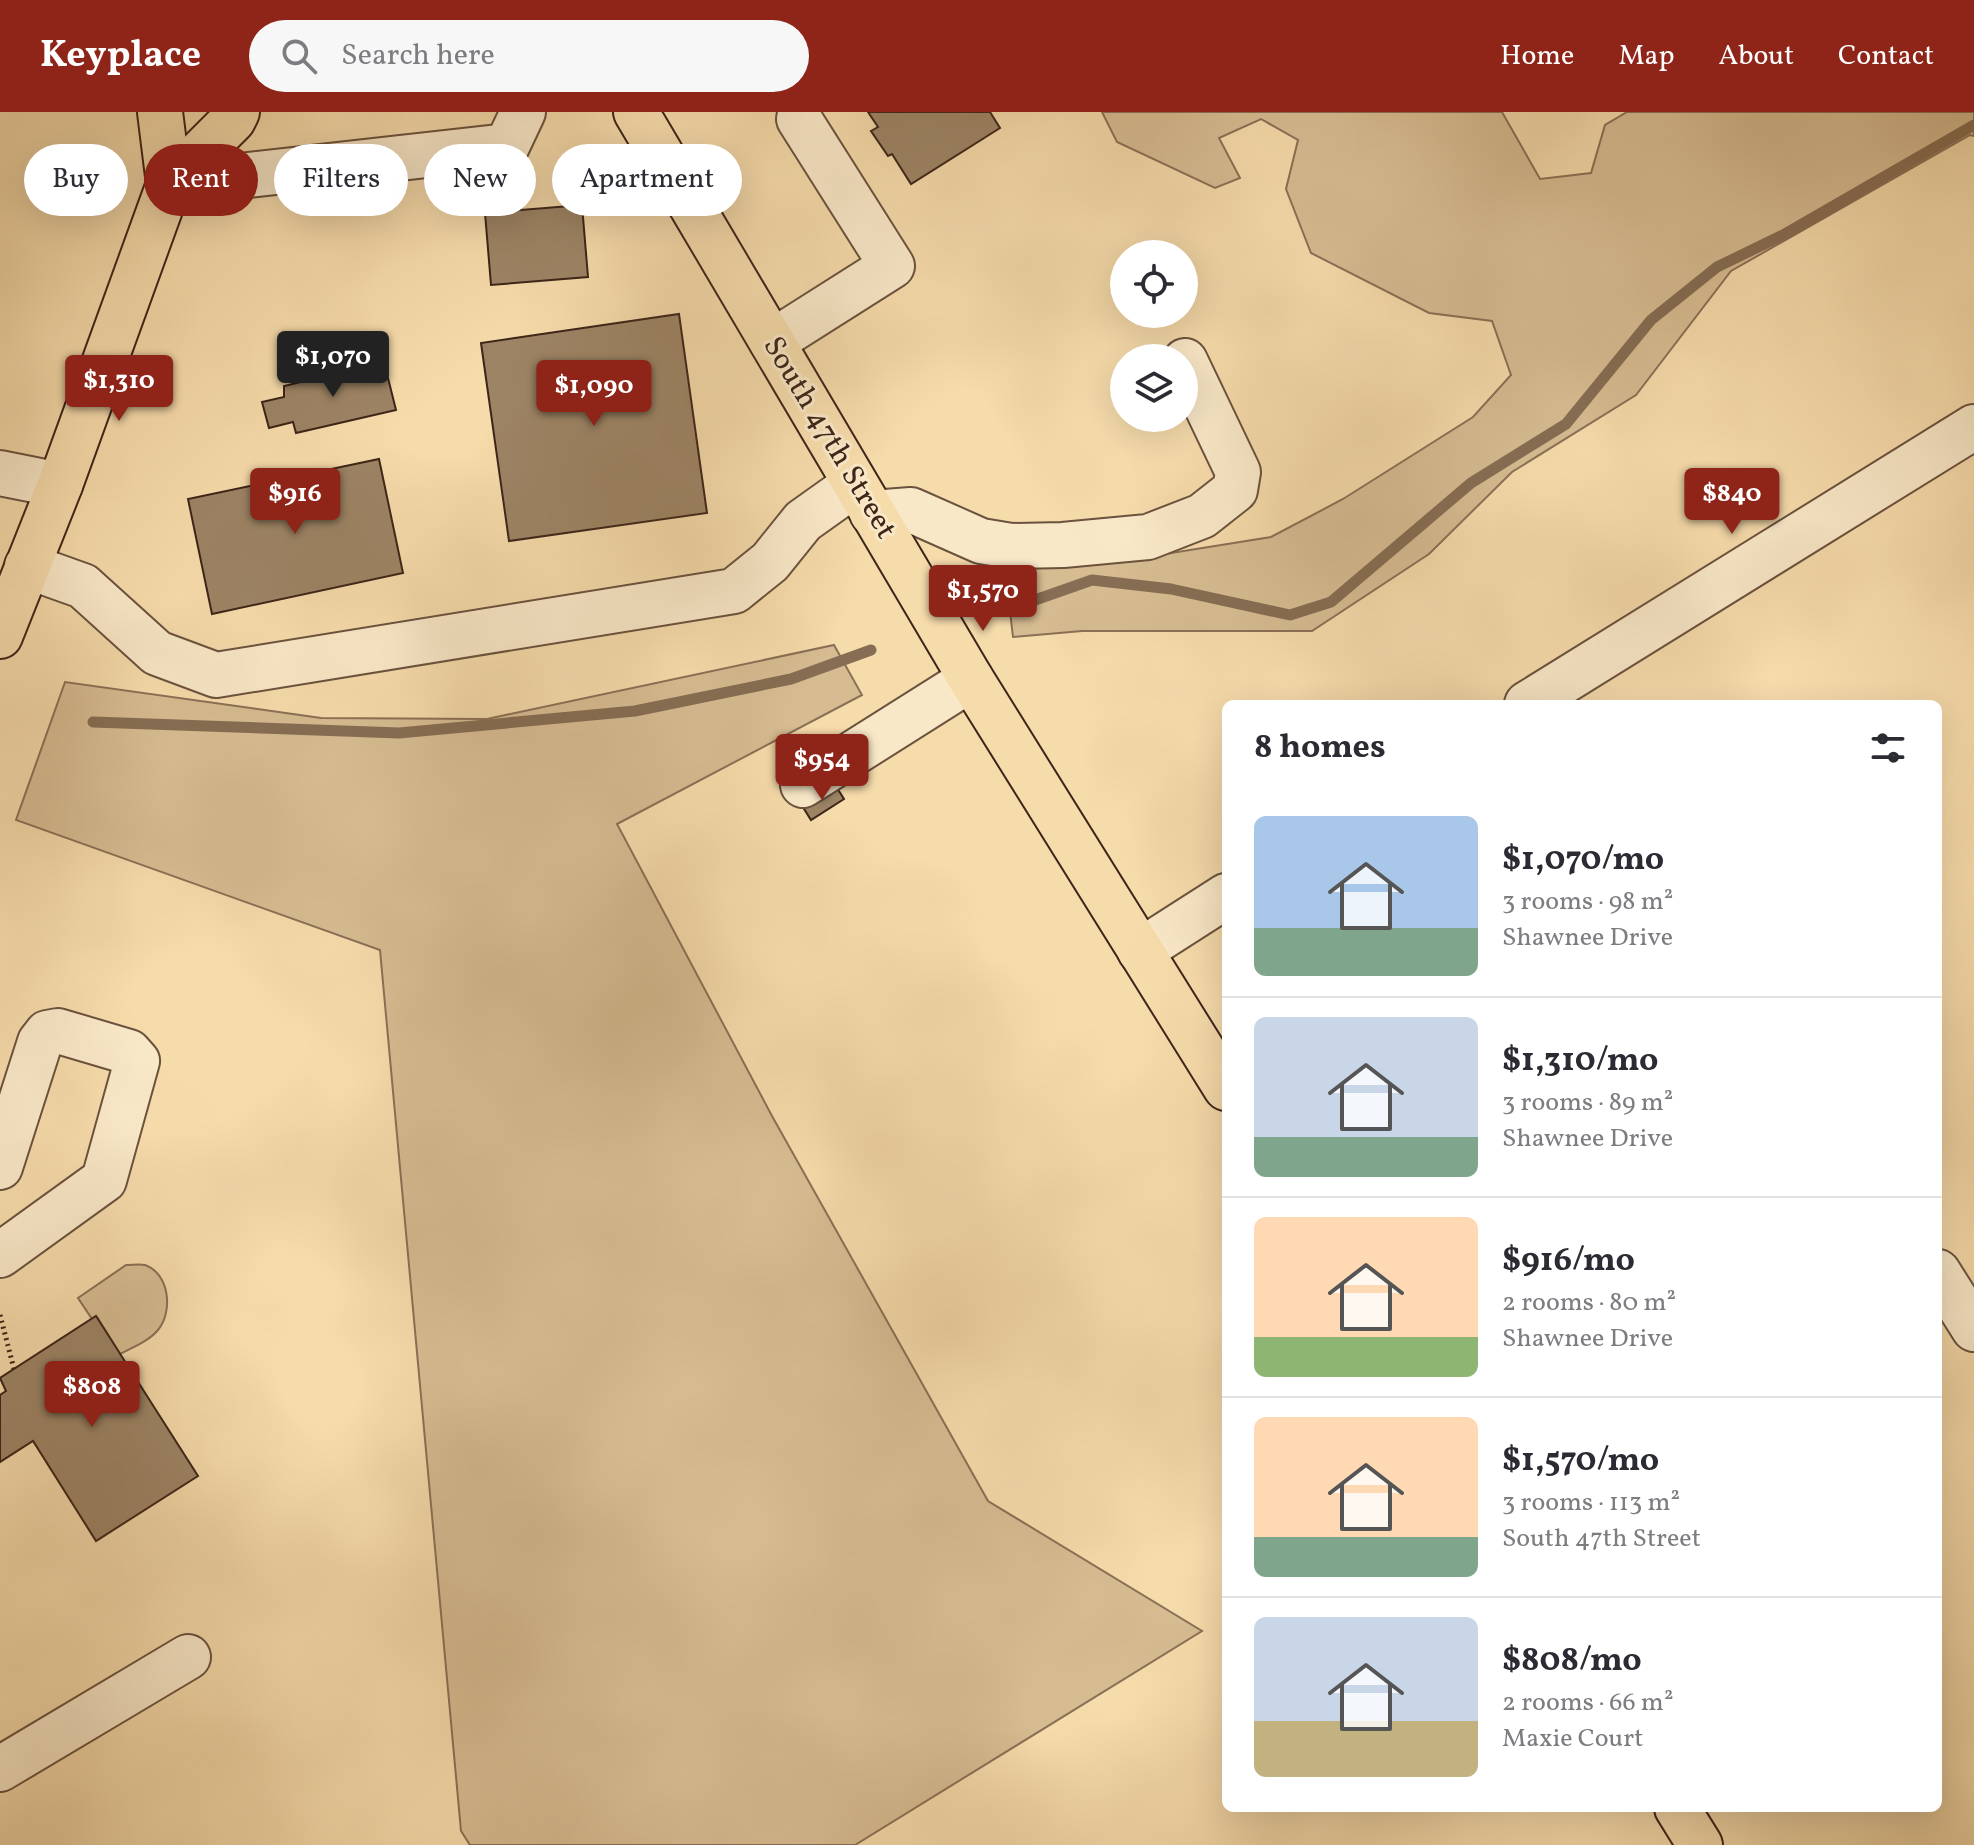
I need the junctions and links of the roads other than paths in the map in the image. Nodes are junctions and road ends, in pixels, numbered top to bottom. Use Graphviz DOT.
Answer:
graph roads {
  1 [pos="160,112"];
  2 [pos="237,112"];
  3 [pos="523,112"];
  4 [pos="636,112"];
  5 [pos="799,119"];
  6 [pos="164,144"];
  7 [pos="209,144"];
  8 [pos="258,174"];
  9 [pos="157,216"];
  10 [pos="772,342"];
  11 [pos="1198,388"];
  12 [pos="1974,427"];
  13 [pos="0,473"];
  14 [pos="60,485"];
  15 [pos="864,498"];
  16 [pos="27,566"];
  17 [pos="0,636"];
  18 [pos="971,679"];
  19 [pos="1575,691"];
  20 [pos="1542,700"];
  21 [pos="803,785"];
  22 [pos="1222,899"];
  23 [pos="1140,951"];
  24 [pos="1222,1082"];
  25 [pos="0,1167"];
  26 [pos="0,1255"];
  27 [pos="1942,1278"];
  28 [pos="1974,1329"];
  29 [pos="188,1657"];
  30 [pos="0,1769"];
  31 [pos="1679,1812"];
  32 [pos="1700,1845"];
  1 -- 6 [label="main road"];
  2 -- 7 [label="main road"];
  3 -- 8 [label="street"];
  4 -- 10 [label="main road, South 47th Street"];
  5 -- 10 [label="street"];
  9 -- 14 [label="main road"];
  10 -- 15 [label="main road, South 47th Street"];
  11 -- 15 [label="street"];
  12 -- 19 [label="street"];
  13 -- 14 [label="street"];
  14 -- 16 [label="main road"];
  15 -- 16 [label="street"];
  15 -- 18 [label="main road, South 47th Street"];
  16 -- 17 [label="main road"];
  18 -- 21 [label="street"];
  18 -- 23 [label="main road, South 47th Street"];
  19 -- 20 [label="street"];
  22 -- 23 [label="street"];
  23 -- 24 [label="main road, South 47th Street"];
  25 -- 26 [label="street"];
  27 -- 28 [label="street"];
  29 -- 30 [label="street"];
  31 -- 32 [label="main road"];
}
